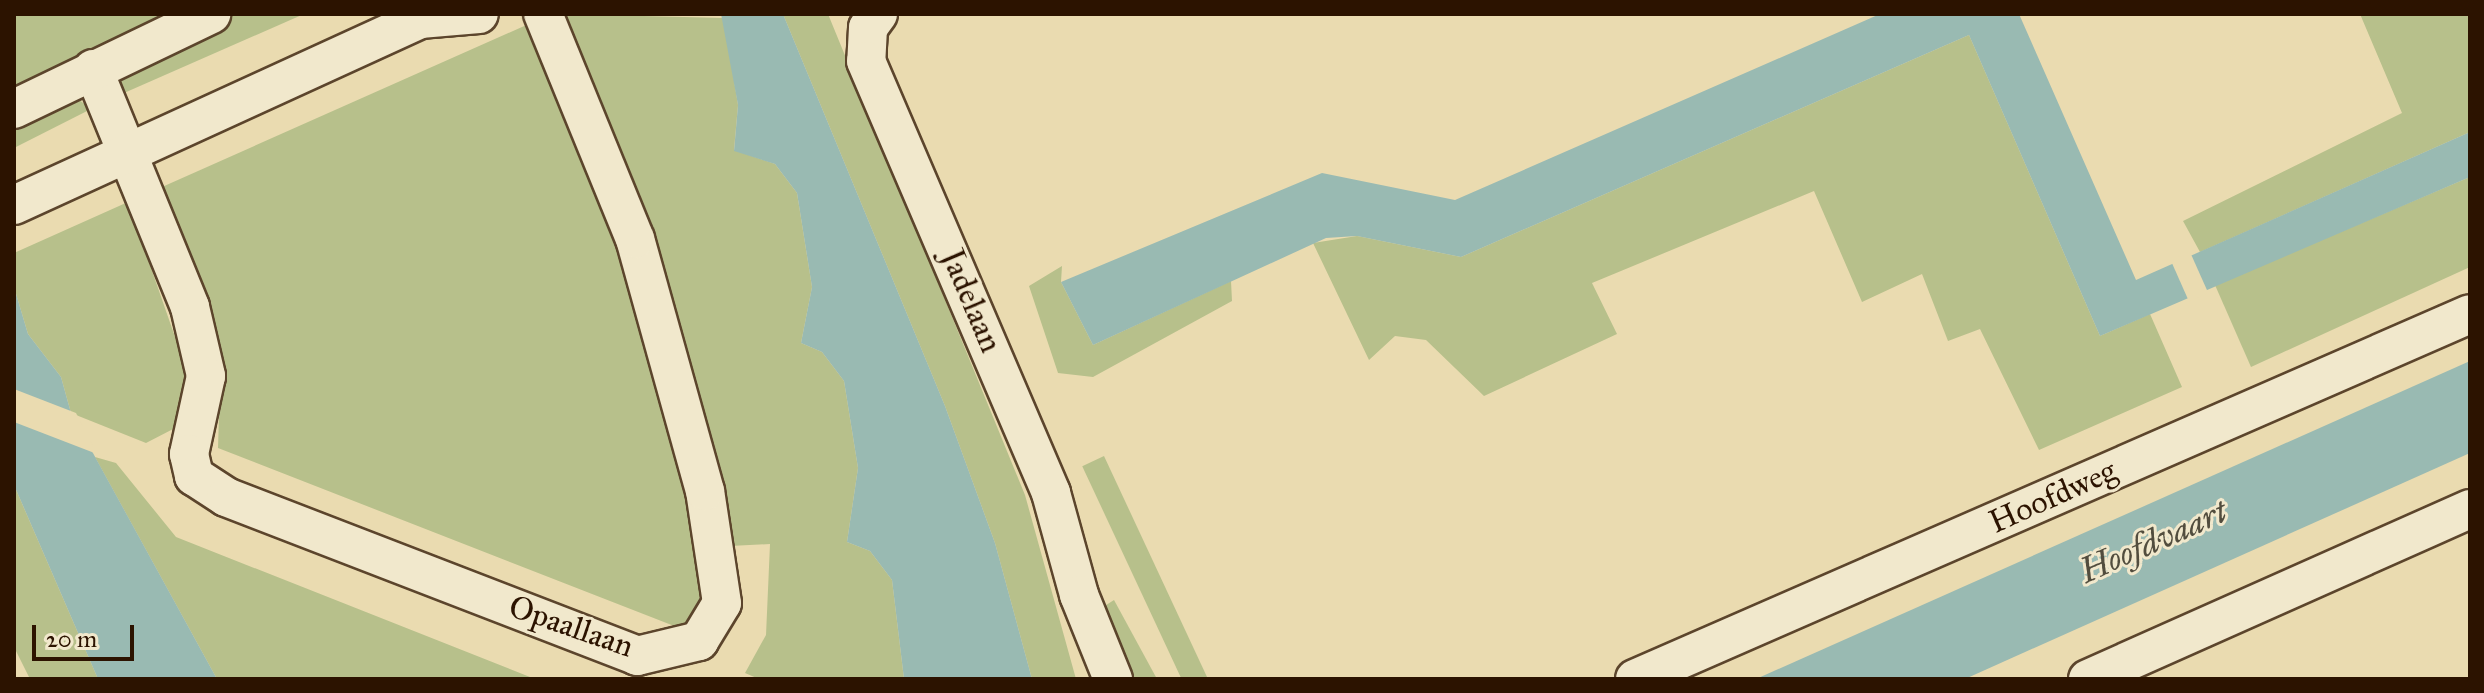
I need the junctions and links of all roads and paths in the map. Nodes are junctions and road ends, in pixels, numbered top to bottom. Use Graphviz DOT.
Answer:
graph roads {
  1 [pos="211,14"];
  2 [pos="479,14"];
  3 [pos="543,14"];
  4 [pos="878,14"];
  5 [pos="93,69"];
  6 [pos="14,109"];
  7 [pos="126,151"];
  8 [pos="14,205"];
  9 [pos="2470,314"];
  10 [pos="2470,509"];
  11 [pos="1079,595"];
  12 [pos="1090,679"];
  13 [pos="1113,679"];
  14 [pos="1635,679"];
  15 [pos="2088,679"];
  1 -- 5 [label="street"];
  2 -- 7 [label="street"];
  3 -- 7 [label="street, Opaallaan"];
  4 -- 11 [label="street, Jadelaan"];
  5 -- 6 [label="street"];
  5 -- 7 [label="street, Opaallaan"];
  7 -- 8 [label="street"];
  9 -- 14 [label="street, Hoofdweg"];
  10 -- 15 [label="street"];
  11 -- 12 [label="street, Jadelaan"];
  11 -- 13 [label="street, Jadelaan"];
}
